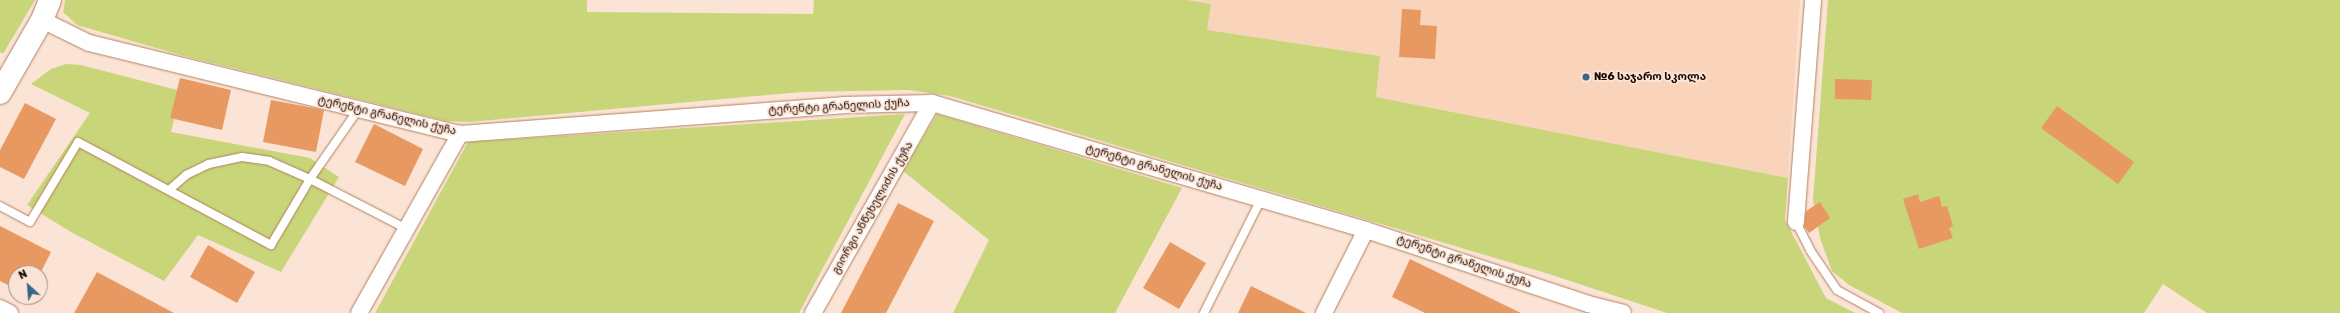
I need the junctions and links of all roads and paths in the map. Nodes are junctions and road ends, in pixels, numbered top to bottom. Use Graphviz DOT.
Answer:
graph roads {
  1 [pos="50,0"];
  2 [pos="1813,0"];
  3 [pos="42,20"];
  4 [pos="0,93"];
  5 [pos="932,103"];
  6 [pos="358,110"];
  7 [pos="460,134"];
  8 [pos="310,179"];
  9 [pos="169,190"];
  10 [pos="1261,199"];
  11 [pos="0,206"];
  12 [pos="1796,222"];
  13 [pos="407,229"];
  14 [pos="1366,230"];
  15 [pos="0,308"];
  16 [pos="1586,309"];
  17 [pos="10,313"];
  18 [pos="359,313"];
  19 [pos="813,313"];
  20 [pos="1204,313"];
  21 [pos="1324,313"];
  22 [pos="1623,313"];
  23 [pos="1879,313"];
  1 -- 3 [label="street"];
  2 -- 12 [label="street"];
  3 -- 4 [label="street"];
  3 -- 6 [label="street, ტერენტი გრანელის ქუჩა"];
  5 -- 7 [label="street, ტერენტი გრანელის ქუჩა"];
  5 -- 10 [label="street, ტერენტი გრანელის ქუჩა"];
  5 -- 19 [label="street, გიორგი ანწეხელიძის ქუჩა"];
  6 -- 7 [label="street, ტერენტი გრანელის ქუჩა"];
  6 -- 8 [label="lane"];
  7 -- 13 [label="street"];
  8 -- 9 [label="lane"];
  8 -- 9 [label="lane"];
  8 -- 13 [label="lane"];
  9 -- 11 [label="lane"];
  10 -- 14 [label="street, ტერენტი გრანელის ქუჩა"];
  10 -- 20 [label="lane"];
  12 -- 23 [label="lane"];
  13 -- 18 [label="street"];
  14 -- 16 [label="street, ტერენტი გრანელის ქუჩა"];
  14 -- 21 [label="street"];
  15 -- 17 [label="street"];
  16 -- 22 [label="street, ტერენტი გრანელის ქუჩა"];
}
